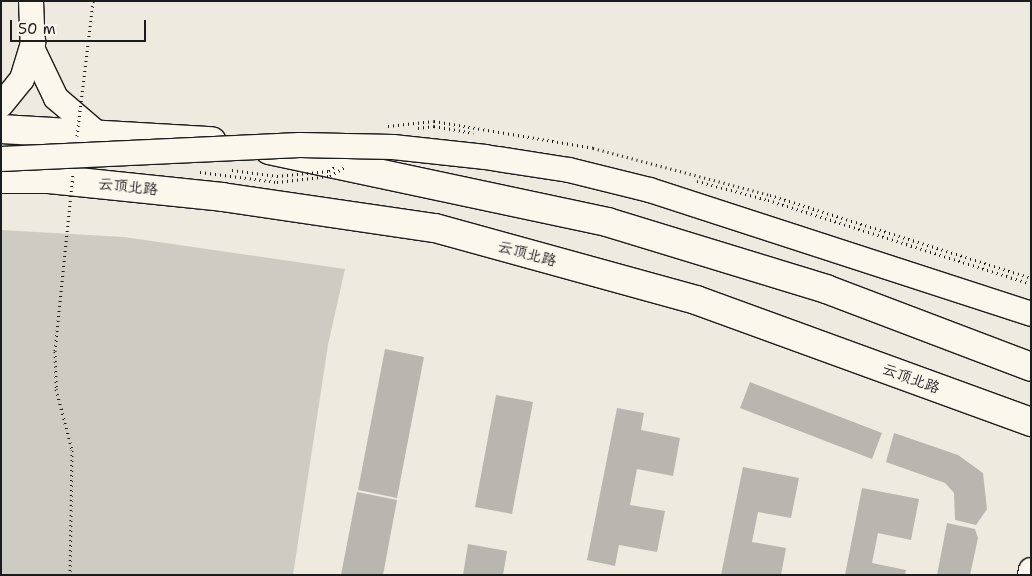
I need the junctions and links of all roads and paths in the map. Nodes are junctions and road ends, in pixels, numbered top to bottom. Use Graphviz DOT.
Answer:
graph roads {
  1 [pos="31,1"];
  2 [pos="33,42"];
  3 [pos="1,104"];
  4 [pos="1,129"];
  5 [pos="99,135"];
  6 [pos="1,159"];
  7 [pos="1,179"];
  8 [pos="1031,314"];
  9 [pos="56,351"];
  10 [pos="1031,367"];
  11 [pos="1031,422"];
  12 [pos="1031,570"];
  13 [pos="70,575"];
  14 [pos="1030,575"];
  1 -- 2 [label="street"];
  2 -- 3 [label="street"];
  2 -- 5 [label="street"];
  4 -- 5 [label="main road"];
  5 -- 10 [label="main road"];
  6 -- 8 [label="street, bridge"];
  7 -- 11 [label="main road, 云顶北路"];
  9 -- 13 [label="path"];
  12 -- 14 [label="street"];
}
